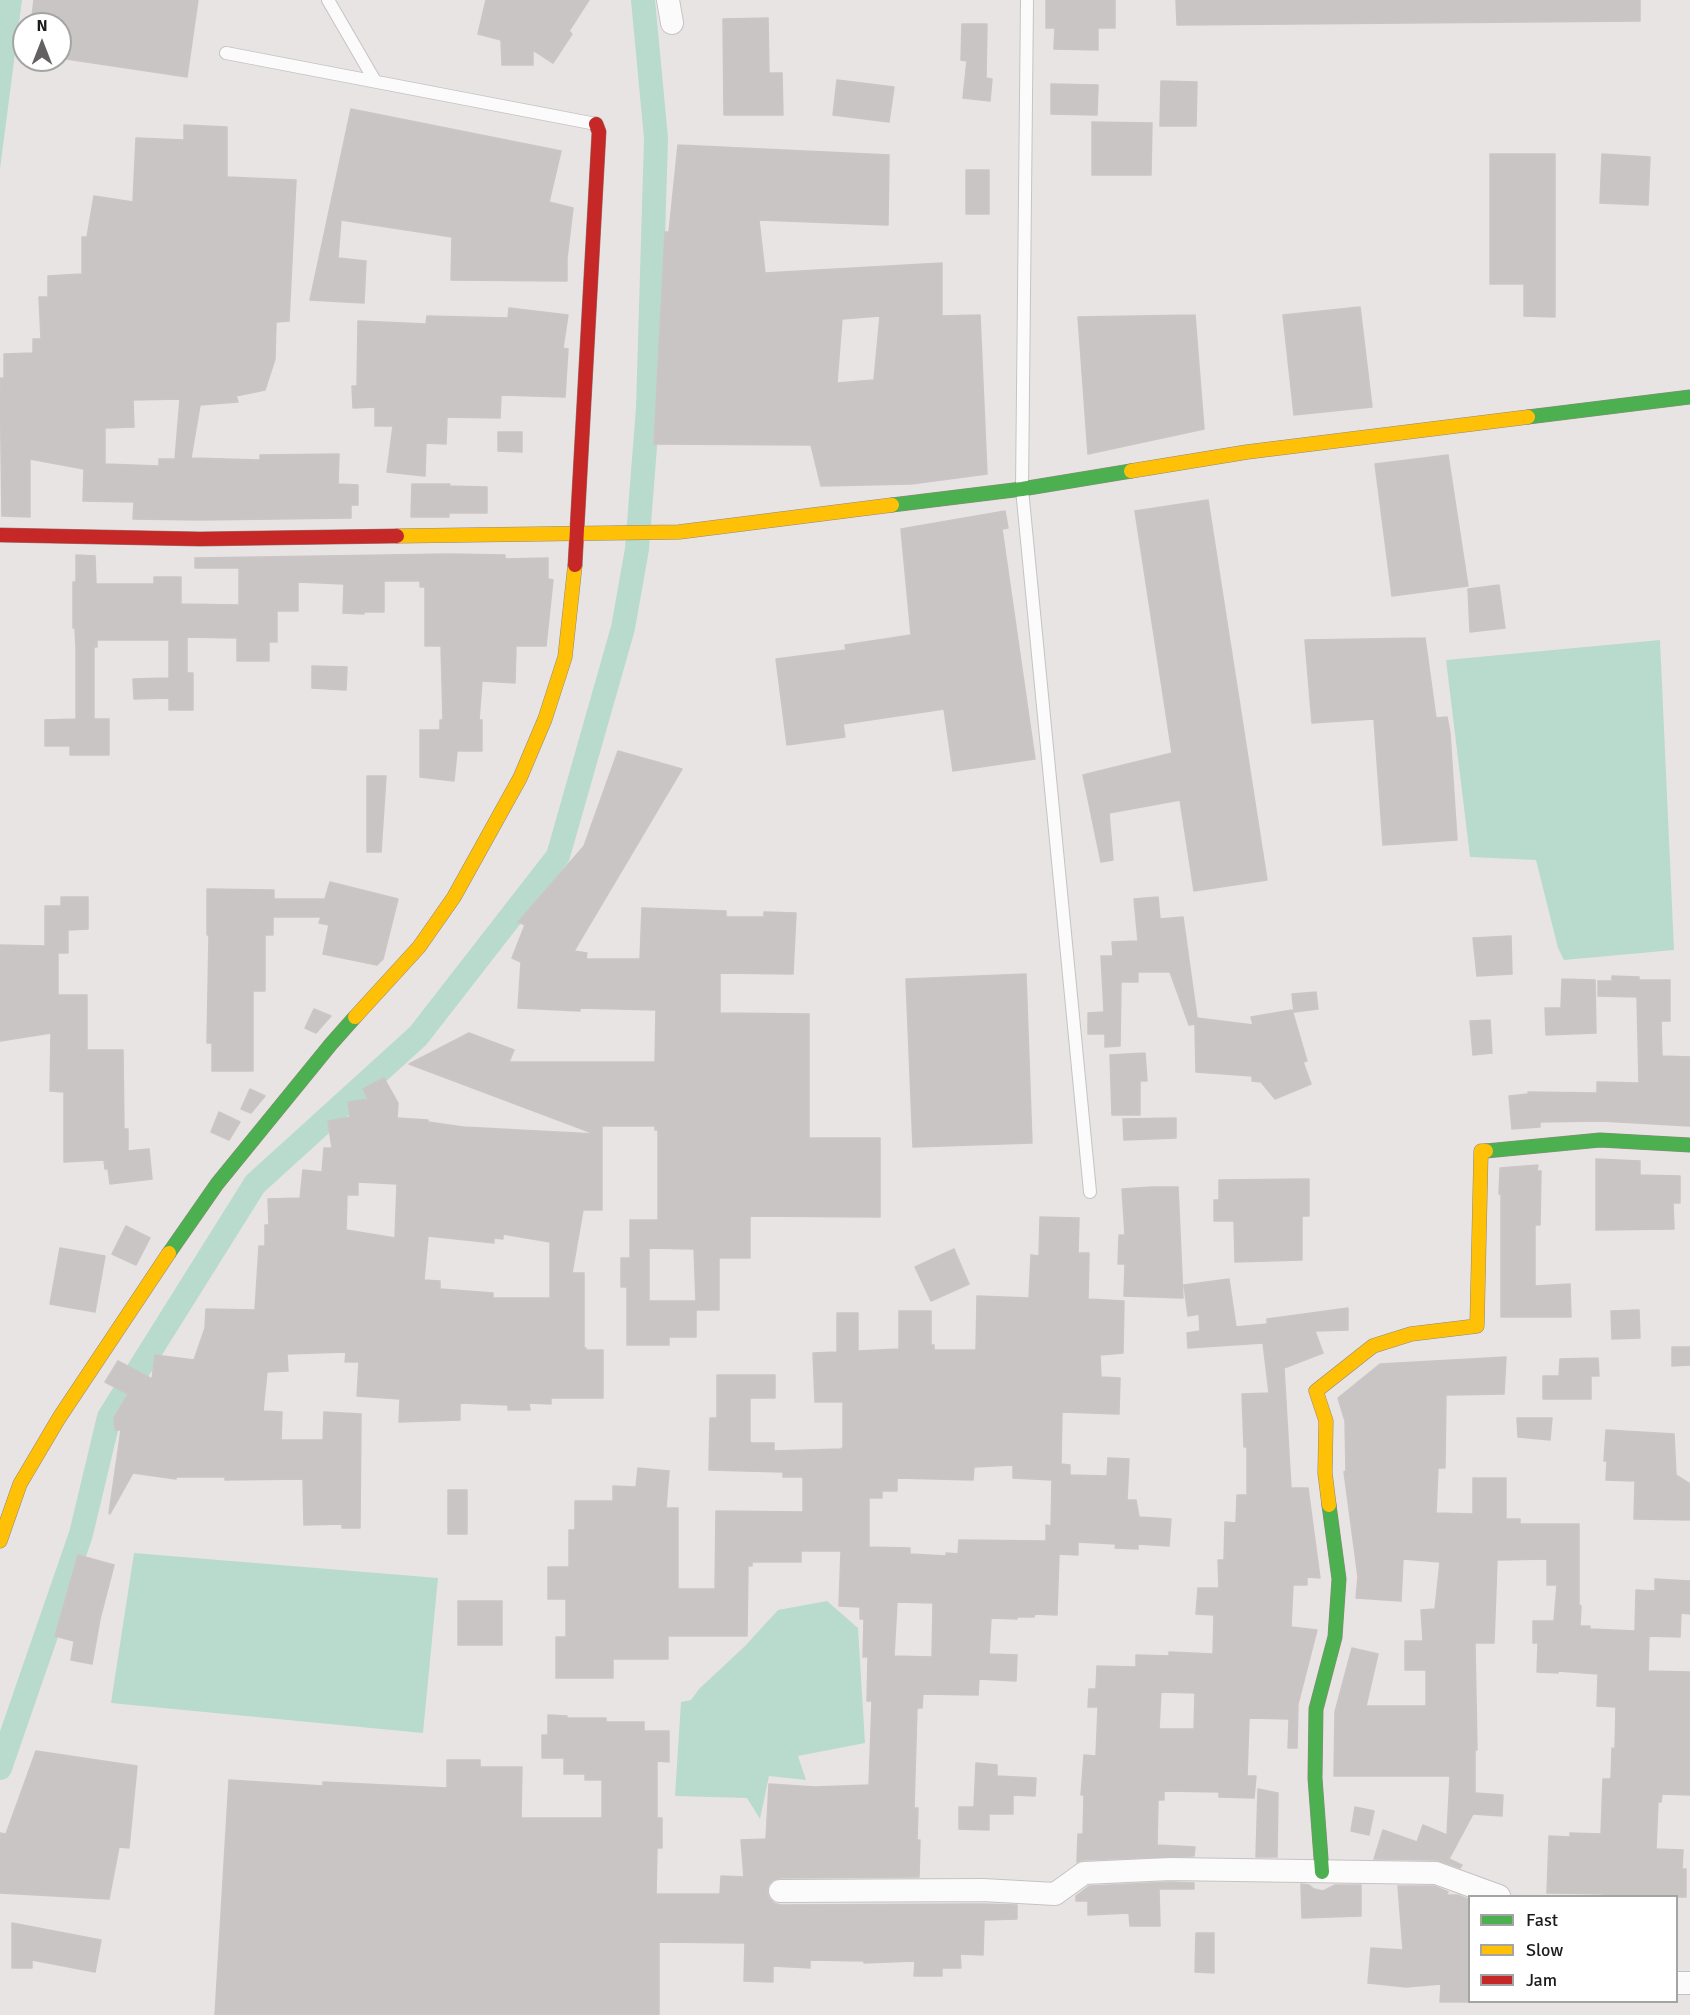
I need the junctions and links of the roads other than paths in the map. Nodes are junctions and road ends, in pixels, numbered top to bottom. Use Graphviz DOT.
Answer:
graph roads {
  1 [pos="328,0"];
  2 [pos="668,0"];
  3 [pos="1027,0"];
  4 [pos="672,23"];
  5 [pos="226,53"];
  6 [pos="375,81"];
  7 [pos="596,124"];
  8 [pos="1690,398"];
  9 [pos="1022,489"];
  10 [pos="578,534"];
  11 [pos="0,535"];
  12 [pos="1690,1144"];
  13 [pos="1090,1192"];
  14 [pos="10,1483"];
  15 [pos="0,1541"];
  16 [pos="1323,1872"];
  17 [pos="780,1891"];
  18 [pos="1496,1895"];
  1 -- 6 [label="lane"];
  2 -- 4 [label="street"];
  3 -- 9 [label="lane"];
  5 -- 6 [label="lane"];
  6 -- 7 [label="lane"];
  7 -- 10 [label="street"];
  8 -- 9 [label="street"];
  9 -- 10 [label="street"];
  9 -- 13 [label="lane"];
  10 -- 11 [label="street"];
  10 -- 14 [label="street"];
  12 -- 16 [label="street"];
  14 -- 15 [label="street"];
  16 -- 17 [label="street"];
  16 -- 18 [label="street"];
}
